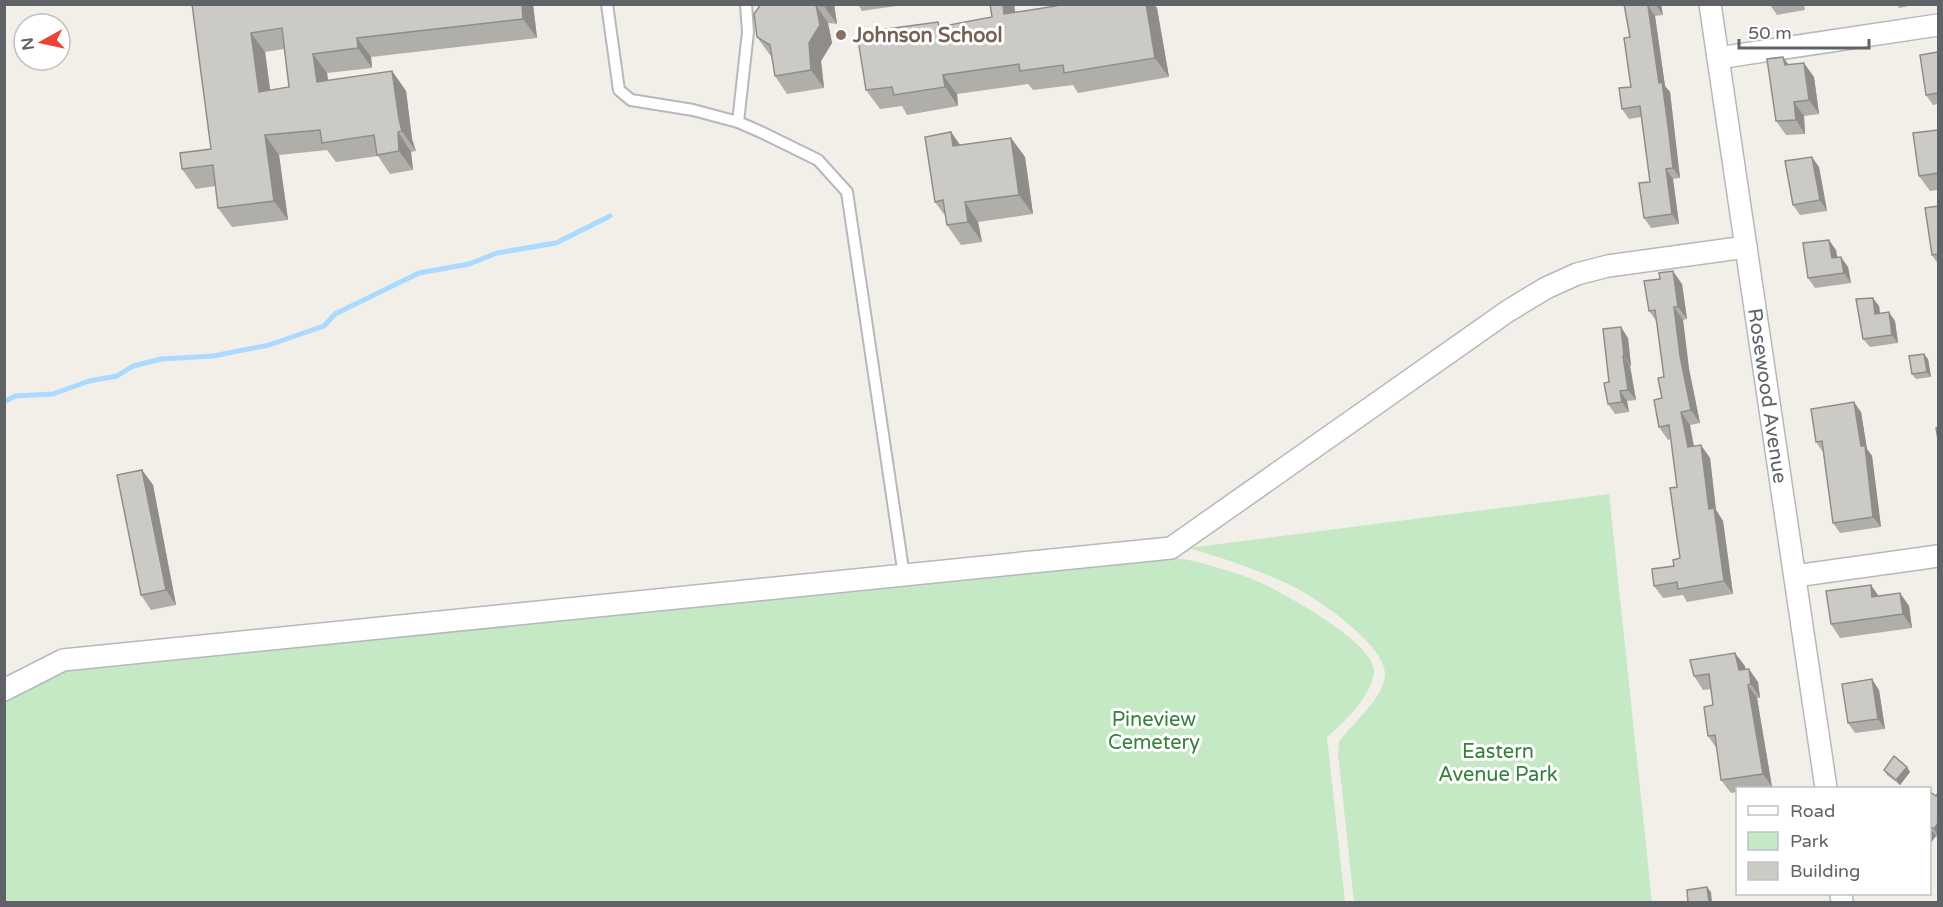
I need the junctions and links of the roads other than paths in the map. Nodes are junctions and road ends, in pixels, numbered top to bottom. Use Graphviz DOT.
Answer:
graph roads {
  1 [pos="607,4"];
  2 [pos="746,4"];
  3 [pos="1710,4"];
  4 [pos="1938,25"];
  5 [pos="1718,58"];
  6 [pos="738,122"];
  7 [pos="1746,247"];
  8 [pos="1938,556"];
  9 [pos="904,576"];
  10 [pos="1795,576"];
  11 [pos="4,690"];
  12 [pos="1826,787"];
  1 -- 6 [label="lane"];
  2 -- 6 [label="lane"];
  3 -- 5 [label="street, Rosewood Avenue"];
  4 -- 5 [label="street"];
  5 -- 7 [label="street, Rosewood Avenue"];
  6 -- 9 [label="lane"];
  7 -- 9 [label="street"];
  7 -- 10 [label="street, Rosewood Avenue"];
  8 -- 10 [label="street"];
  9 -- 11 [label="street"];
  10 -- 12 [label="street, Rosewood Avenue"];
}
